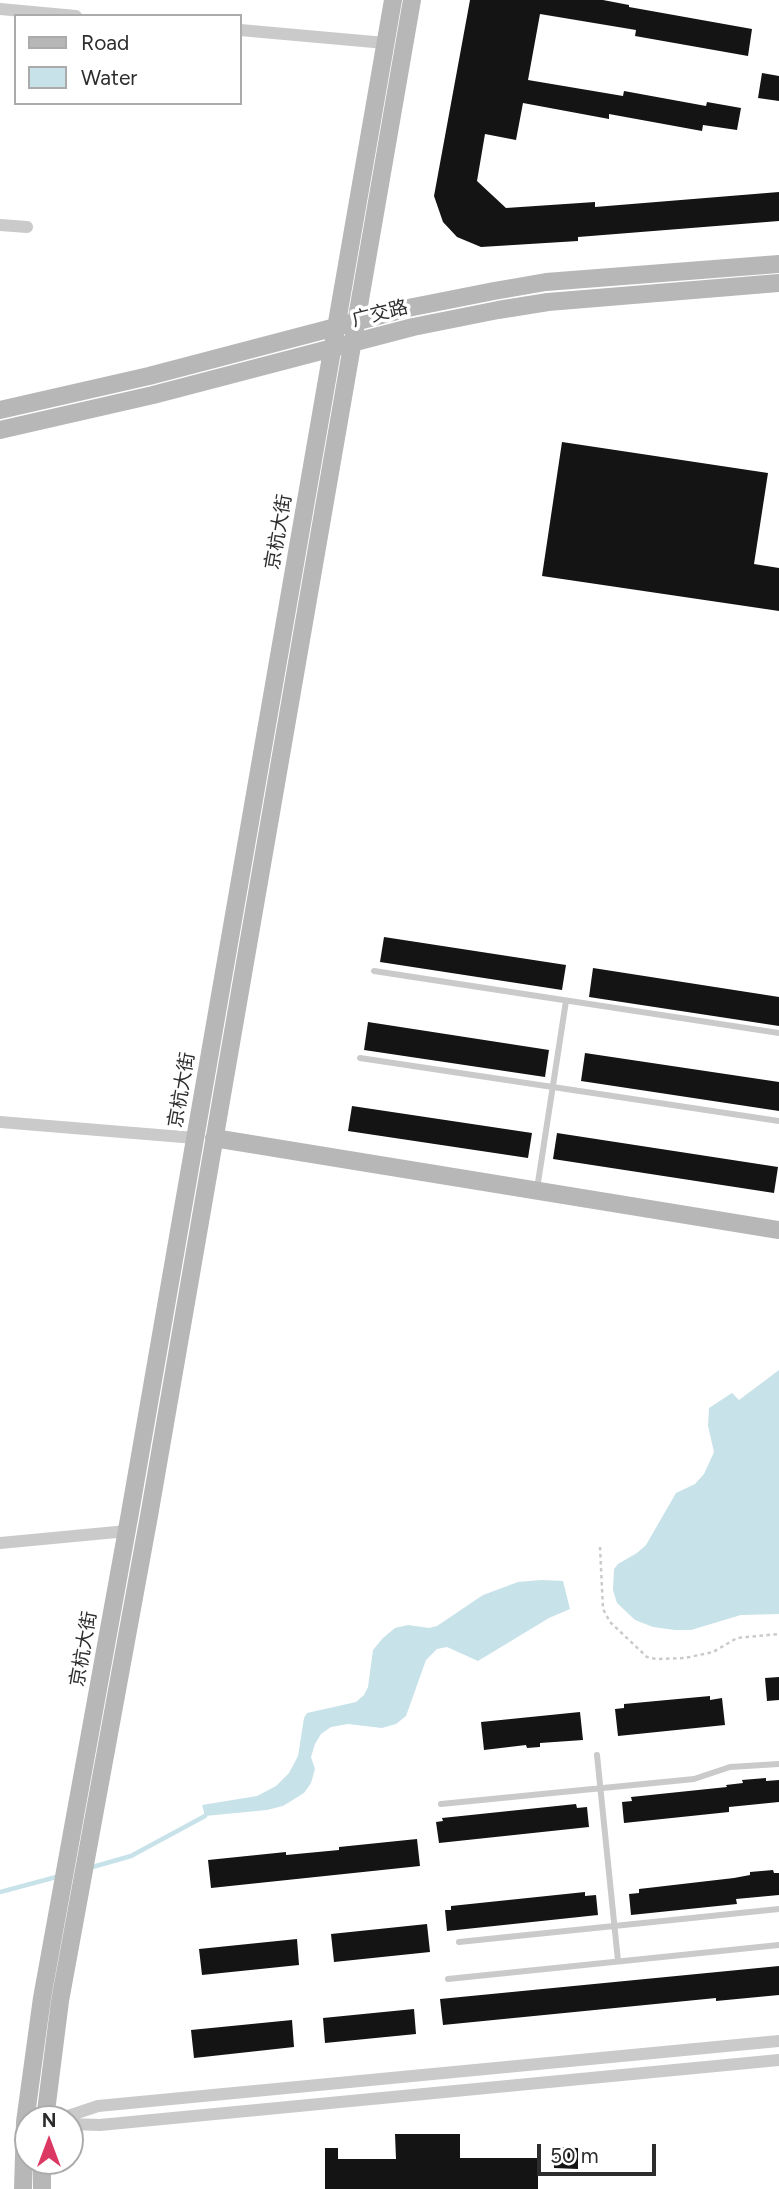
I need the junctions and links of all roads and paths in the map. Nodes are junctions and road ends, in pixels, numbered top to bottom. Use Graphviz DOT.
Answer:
graph roads {
  1 [pos="393,0"];
  2 [pos="412,0"];
  3 [pos="0,9"];
  4 [pos="54,14"];
  5 [pos="242,30"];
  6 [pos="385,43"];
  7 [pos="0,225"];
  8 [pos="27,227"];
  9 [pos="779,264"];
  10 [pos="779,283"];
  11 [pos="356,321"];
  12 [pos="336,327"];
  13 [pos="352,343"];
  14 [pos="332,348"];
  15 [pos="0,410"];
  16 [pos="0,430"];
  17 [pos="374,971"];
  18 [pos="566,1000"];
  19 [pos="779,1033"];
  20 [pos="360,1058"];
  21 [pos="553,1087"];
  22 [pos="779,1121"];
  23 [pos="0,1122"];
  24 [pos="195,1138"];
  25 [pos="214,1138"];
  26 [pos="537,1190"];
  27 [pos="779,1230"];
  28 [pos="127,1531"];
  29 [pos="0,1544"];
  30 [pos="600,1546"];
  31 [pos="779,1634"];
  32 [pos="597,1755"];
  33 [pos="779,1763"];
  34 [pos="601,1788"];
  35 [pos="441,1804"];
  36 [pos="779,1909"];
  37 [pos="615,1926"];
  38 [pos="459,1941"];
  39 [pos="779,1945"];
  40 [pos="618,1961"];
  41 [pos="448,1979"];
  42 [pos="779,2041"];
  43 [pos="779,2060"];
  44 [pos="46,2105"];
  45 [pos="84,2111"];
  46 [pos="84,2124"];
  47 [pos="23,2189"];
  1 -- 6 [label="main road, 京杭大街"];
  2 -- 11 [label="main road, 京杭大街"];
  3 -- 4 [label="street"];
  5 -- 6 [label="street"];
  6 -- 12 [label="main road, 京杭大街"];
  7 -- 8 [label="street"];
  9 -- 11 [label="main road, 广交路"];
  10 -- 13 [label="main road, 广交路"];
  11 -- 12 [label="main road, 广交路"];
  11 -- 13 [label="main road, 京杭大街"];
  12 -- 14 [label="main road, 京杭大街"];
  12 -- 15 [label="main road, 广交路"];
  13 -- 14 [label="main road, 广交路"];
  13 -- 25 [label="main road, 京杭大街"];
  14 -- 16 [label="main road, 广交路"];
  14 -- 24 [label="main road, 京杭大街"];
  17 -- 18 [label="lane"];
  18 -- 19 [label="lane"];
  18 -- 21 [label="lane"];
  20 -- 21 [label="lane"];
  21 -- 22 [label="lane"];
  21 -- 26 [label="lane"];
  23 -- 24 [label="street"];
  24 -- 28 [label="main road, 京杭大街"];
  25 -- 26 [label="main road"];
  25 -- 44 [label="main road, 京杭大街"];
  26 -- 27 [label="main road"];
  28 -- 29 [label="street"];
  28 -- 47 [label="main road, 京杭大街"];
  30 -- 31 [label="path"];
  32 -- 34 [label="lane"];
  33 -- 34 [label="lane"];
  34 -- 35 [label="lane"];
  34 -- 37 [label="lane"];
  36 -- 37 [label="lane"];
  37 -- 38 [label="lane"];
  37 -- 40 [label="lane"];
  39 -- 40 [label="lane"];
  40 -- 41 [label="lane"];
  42 -- 45 [label="street"];
  43 -- 46 [label="street"];
}
